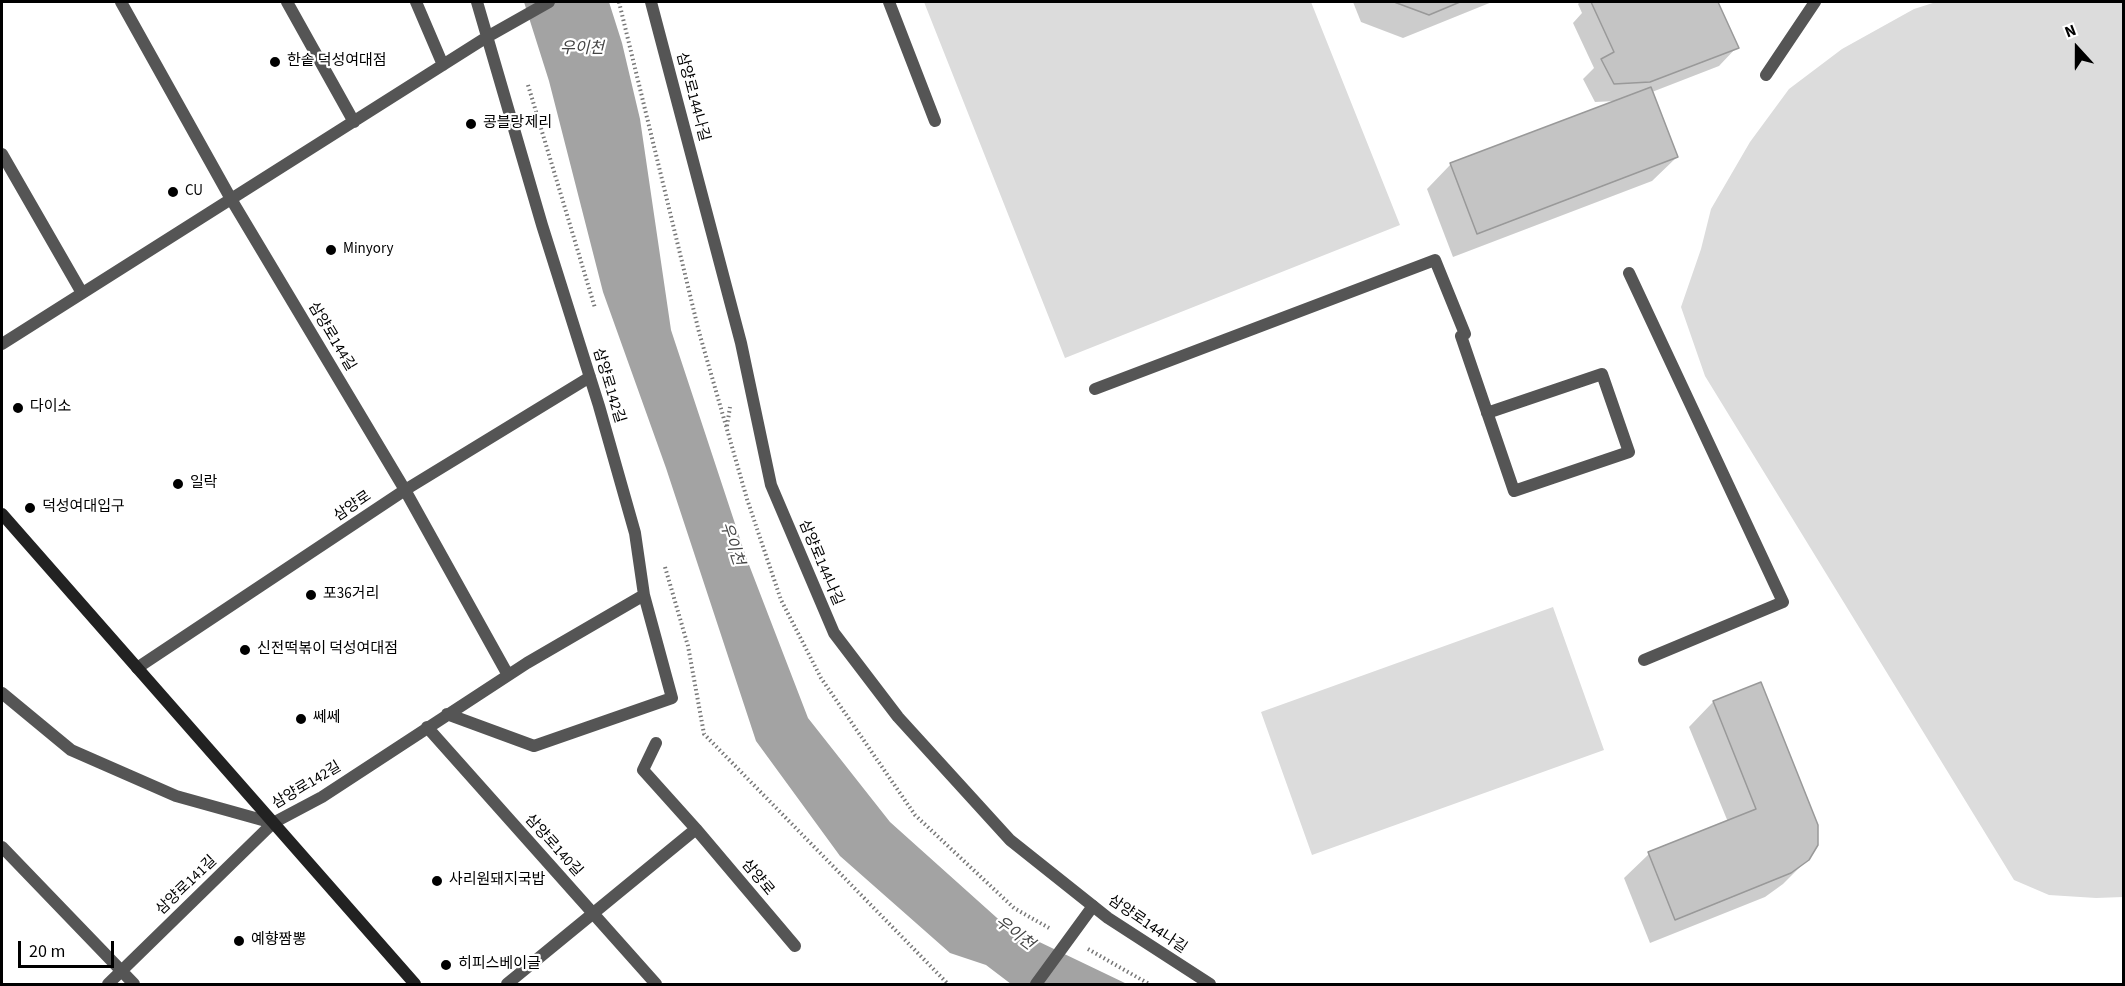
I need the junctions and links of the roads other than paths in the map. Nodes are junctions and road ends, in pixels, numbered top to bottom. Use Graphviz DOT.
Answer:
graph roads {
  1 [pos="121,2"];
  2 [pos="287,2"];
  3 [pos="416,2"];
  4 [pos="477,2"];
  5 [pos="549,2"];
  6 [pos="651,2"];
  7 [pos="889,2"];
  8 [pos="1815,2"];
  9 [pos="487,37"];
  10 [pos="443,65"];
  11 [pos="1766,75"];
  12 [pos="935,121"];
  13 [pos="354,122"];
  14 [pos="2,154"];
  15 [pos="231,199"];
  16 [pos="1629,273"];
  17 [pos="82,293"];
  18 [pos="2,344"];
  19 [pos="590,377"];
  20 [pos="1095,389"];
  21 [pos="1487,413"];
  22 [pos="405,490"];
  23 [pos="2,514"];
  24 [pos="644,595"];
  25 [pos="1644,660"];
  26 [pos="137,668"];
  27 [pos="508,675"];
  28 [pos="2,693"];
  29 [pos="447,714"];
  30 [pos="427,727"];
  31 [pos="656,744"];
  32 [pos="273,823"];
  33 [pos="696,829"];
  34 [pos="2,847"];
  35 [pos="1093,906"];
  36 [pos="593,914"];
  37 [pos="795,946"];
  38 [pos="122,971"];
  39 [pos="108,984"];
  40 [pos="134,984"];
  41 [pos="415,984"];
  42 [pos="507,984"];
  43 [pos="656,984"];
  44 [pos="1036,984"];
  45 [pos="1210,984"];
  1 -- 15 [label="street, 삼양로144길"];
  2 -- 13 [label="street"];
  3 -- 10 [label="street"];
  4 -- 9 [label="street"];
  5 -- 9 [label="street"];
  6 -- 35 [label="street, 삼양로144나길"];
  7 -- 12 [label="street"];
  8 -- 11 [label="street"];
  9 -- 10 [label="street"];
  9 -- 19 [label="street, 삼양로142길"];
  10 -- 13 [label="street"];
  13 -- 15 [label="street"];
  14 -- 17 [label="street"];
  15 -- 17 [label="street"];
  15 -- 22 [label="street, 삼양로144길"];
  16 -- 25 [label="street"];
  17 -- 18 [label="street"];
  19 -- 22 [label="street, 삼양로"];
  19 -- 24 [label="street, 삼양로142길"];
  20 -- 21 [label="street"];
  21 -- 21 [label="street"];
  22 -- 26 [label="street, 삼양로"];
  22 -- 27 [label="street"];
  23 -- 26 [label="main road"];
  24 -- 27 [label="street, 삼양로142길"];
  24 -- 29 [label="street"];
  26 -- 32 [label="main road"];
  27 -- 29 [label="street, 삼양로142길"];
  28 -- 32 [label="street"];
  29 -- 30 [label="street, 삼양로142길"];
  30 -- 32 [label="street, 삼양로142길"];
  30 -- 36 [label="street, 삼양로140길"];
  31 -- 33 [label="street, 삼양로"];
  32 -- 38 [label="street, 삼양로141길"];
  32 -- 41 [label="main road"];
  33 -- 36 [label="street"];
  33 -- 37 [label="street, 삼양로"];
  34 -- 38 [label="street"];
  35 -- 44 [label="street, bridge"];
  35 -- 45 [label="street, 삼양로144나길"];
  36 -- 42 [label="street"];
  36 -- 43 [label="street, 삼양로140길"];
  38 -- 39 [label="street, 삼양로141길"];
  38 -- 40 [label="street"];
}
